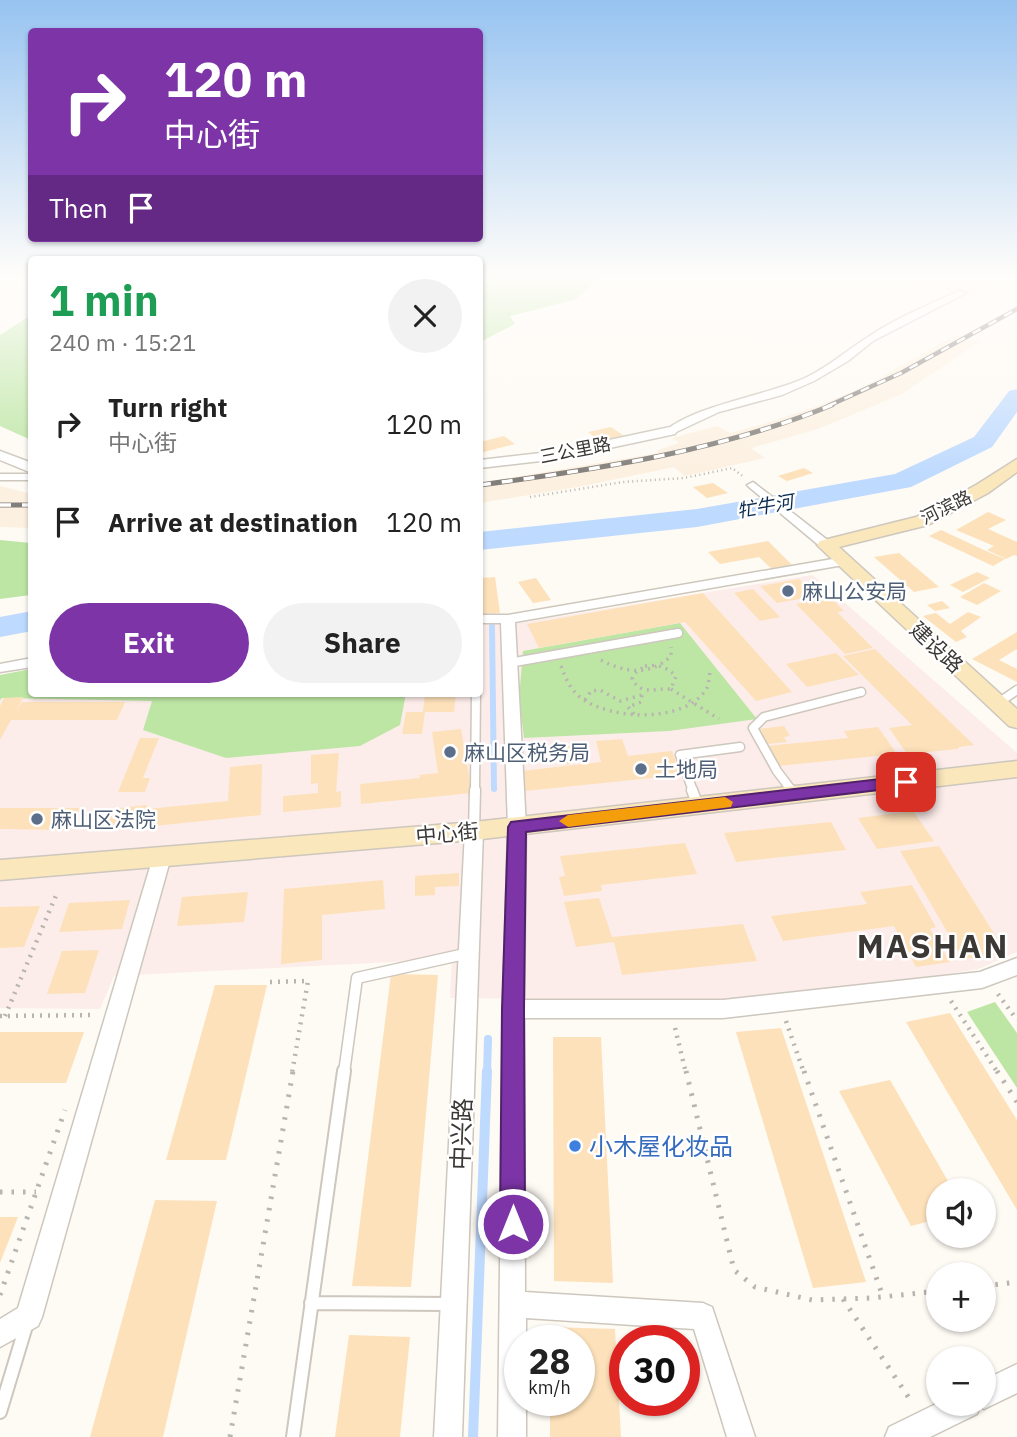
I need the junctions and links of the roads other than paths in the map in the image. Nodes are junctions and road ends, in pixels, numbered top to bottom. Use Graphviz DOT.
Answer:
graph roads {
  1 [pos="865,343"];
  2 [pos="670,431"];
  3 [pos="0,455"];
  4 [pos="483,464"];
  5 [pos="1017,464"];
  6 [pos="28,467"];
  7 [pos="0,477"];
  8 [pos="28,477"];
  9 [pos="753,485"];
  10 [pos="826,545"];
  11 [pos="844,561"];
  12 [pos="483,619"];
  13 [pos="509,619"];
  14 [pos="678,633"];
  15 [pos="28,663"];
  16 [pos="509,663"];
  17 [pos="0,668"];
  18 [pos="1017,690"];
  19 [pos="860,692"];
  20 [pos="476,697"];
  21 [pos="998,703"];
  22 [pos="1017,721"];
  23 [pos="740,747"];
  24 [pos="1017,769"];
  25 [pos="795,795"];
  26 [pos="698,806"];
  27 [pos="517,827"];
  28 [pos="474,831"];
  29 [pos="162,857"];
  30 [pos="0,870"];
  31 [pos="469,953"];
  32 [pos="1017,966"];
  33 [pos="513,1009"];
  34 [pos="312,1303"];
  35 [pos="454,1304"];
  36 [pos="513,1304"];
  37 [pos="29,1317"];
  38 [pos="0,1334"];
  39 [pos="1017,1378"];
  40 [pos="996,1389"];
  41 [pos="0,1412"];
  42 [pos="942,1416"];
  43 [pos="293,1437"];
  44 [pos="448,1437"];
  45 [pos="512,1437"];
  46 [pos="741,1437"];
  47 [pos="899,1437"];
  1 -- 2 [label="street"];
  2 -- 4 [label="street, 三公里路"];
  3 -- 6 [label="street"];
  5 -- 10 [label="main road, 河滨路"];
  7 -- 8 [label="street"];
  9 -- 10 [label="street"];
  10 -- 11 [label="main road, 建设路"];
  11 -- 13 [label="street"];
  11 -- 21 [label="main road, 建设路"];
  12 -- 13 [label="street"];
  13 -- 16 [label="street"];
  14 -- 16 [label="lane"];
  15 -- 17 [label="street"];
  16 -- 27 [label="street"];
  18 -- 21 [label="lane"];
  19 -- 25 [label="lane"];
  20 -- 28 [label="lane"];
  21 -- 22 [label="main road, 建设路"];
  23 -- 26 [label="lane"];
  24 -- 25 [label="main road, 中心街"];
  25 -- 26 [label="main road, 中心街"];
  26 -- 27 [label="main road, 中心街"];
  27 -- 28 [label="main road, 中心街"];
  27 -- 33 [label="street"];
  28 -- 29 [label="main road, 中心街"];
  28 -- 31 [label="street, 中兴路"];
  29 -- 30 [label="main road, 中心街"];
  29 -- 37 [label="street"];
  31 -- 34 [label="lane"];
  31 -- 35 [label="street, 中兴路"];
  32 -- 33 [label="street"];
  33 -- 36 [label="street"];
  34 -- 35 [label="lane"];
  34 -- 43 [label="lane"];
  35 -- 44 [label="street, 中兴路"];
  36 -- 45 [label="street"];
  36 -- 46 [label="street"];
  37 -- 38 [label="street"];
  37 -- 41 [label="lane"];
  39 -- 40 [label="street"];
  42 -- 47 [label="street"];
}
